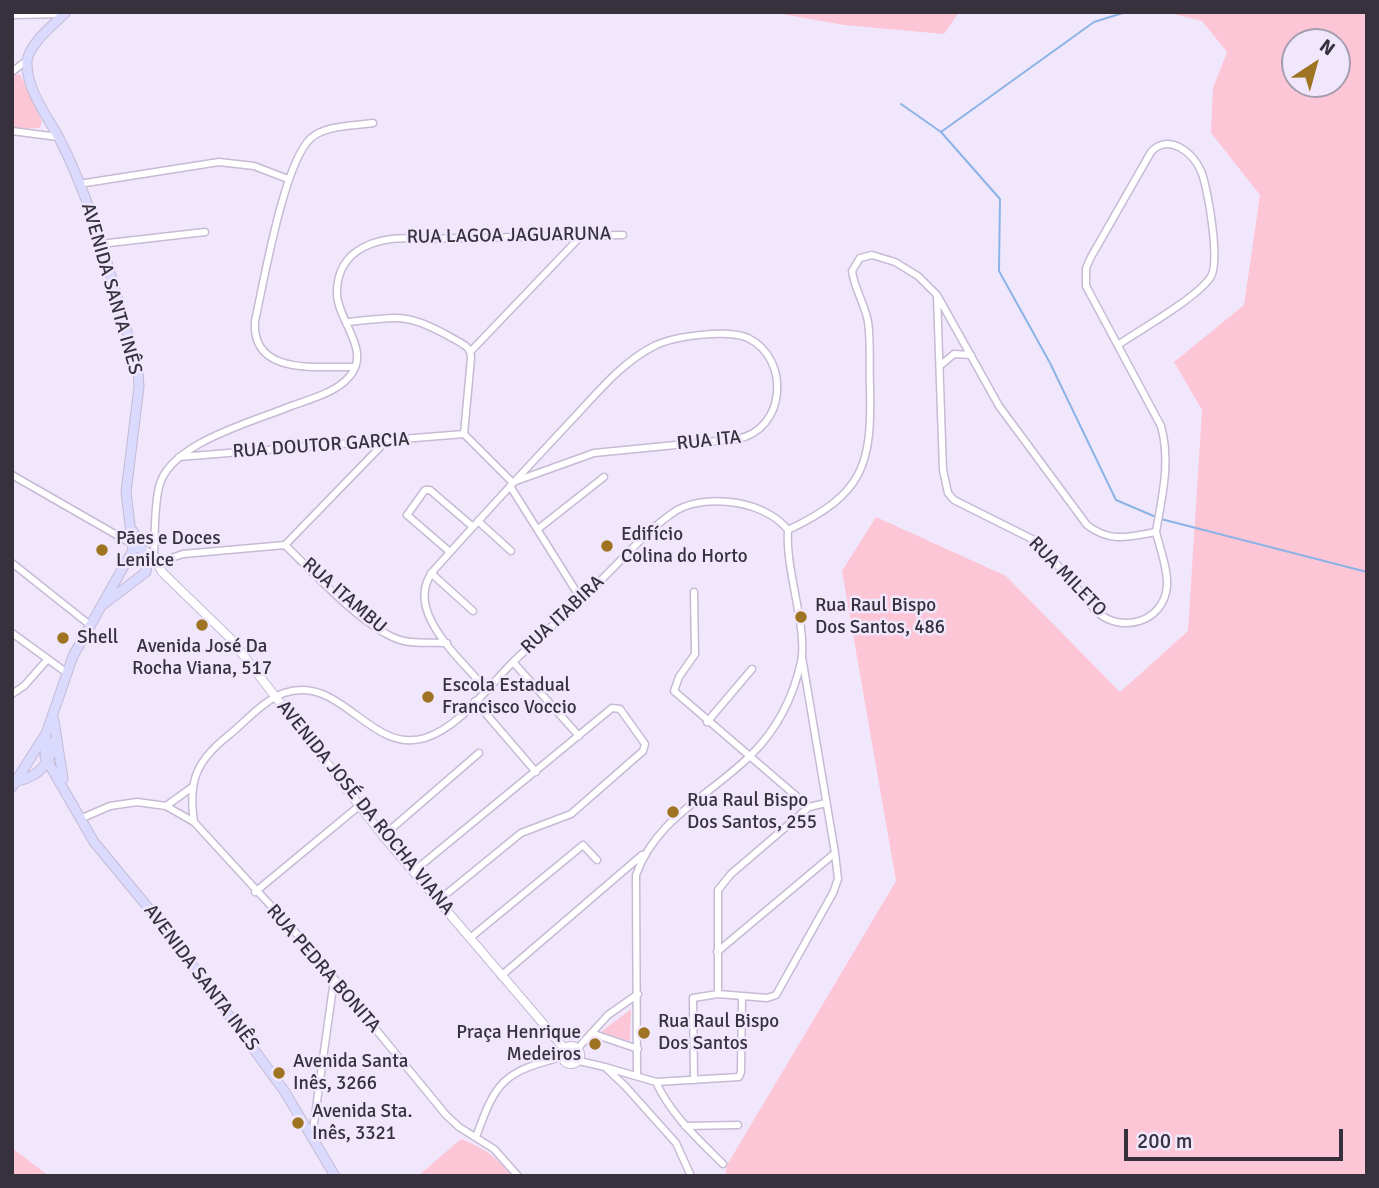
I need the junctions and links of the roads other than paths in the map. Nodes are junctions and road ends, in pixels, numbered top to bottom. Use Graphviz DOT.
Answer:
graph roads {
  1 [pos="65,13"];
  2 [pos="12,15"];
  3 [pos="27,60"];
  4 [pos="12,72"];
  5 [pos="373,123"];
  6 [pos="12,131"];
  7 [pos="58,137"];
  8 [pos="288,179"];
  9 [pos="79,184"];
  10 [pos="205,232"];
  11 [pos="582,235"];
  12 [pos="623,235"];
  13 [pos="100,244"];
  14 [pos="937,295"];
  15 [pos="348,322"];
  16 [pos="1118,345"];
  17 [pos="471,351"];
  18 [pos="971,355"];
  19 [pos="941,364"];
  20 [pos="355,368"];
  21 [pos="464,434"];
  22 [pos="386,442"];
  23 [pos="177,457"];
  24 [pos="12,475"];
  25 [pos="604,477"];
  26 [pos="513,483"];
  27 [pos="476,524"];
  28 [pos="538,529"];
  29 [pos="788,530"];
  30 [pos="1156,532"];
  31 [pos="285,545"];
  32 [pos="138,547"];
  33 [pos="511,551"];
  34 [pos="450,552"];
  35 [pos="157,559"];
  36 [pos="12,563"];
  37 [pos="125,564"];
  38 [pos="162,572"];
  39 [pos="431,573"];
  40 [pos="144,574"];
  41 [pos="694,592"];
  42 [pos="581,599"];
  43 [pos="104,604"];
  44 [pos="473,611"];
  45 [pos="90,625"];
  46 [pos="12,633"];
  47 [pos="447,643"];
  48 [pos="802,657"];
  49 [pos="47,660"];
  50 [pos="513,662"];
  51 [pos="752,669"];
  52 [pos="66,673"];
  53 [pos="486,689"];
  54 [pos="12,694"];
  55 [pos="275,698"];
  56 [pos="475,701"];
  57 [pos="708,722"];
  58 [pos="50,734"];
  59 [pos="579,736"];
  60 [pos="479,754"];
  61 [pos="750,756"];
  62 [pos="48,758"];
  63 [pos="60,764"];
  64 [pos="25,767"];
  65 [pos="12,768"];
  66 [pos="536,772"];
  67 [pos="15,784"];
  68 [pos="64,784"];
  69 [pos="191,789"];
  70 [pos="826,803"];
  71 [pos="166,806"];
  72 [pos="359,806"];
  73 [pos="809,807"];
  74 [pos="79,820"];
  75 [pos="194,822"];
  76 [pos="383,835"];
  77 [pos="835,853"];
  78 [pos="643,854"];
  79 [pos="597,860"];
  80 [pos="414,871"];
  81 [pos="256,892"];
  82 [pos="439,901"];
  83 [pos="470,938"];
  84 [pos="717,952"];
  85 [pos="501,976"];
  86 [pos="334,981"];
  87 [pos="638,994"];
  88 [pos="718,994"];
  89 [pos="742,997"];
  90 [pos="591,1033"];
  91 [pos="578,1048"];
  92 [pos="638,1049"];
  93 [pos="563,1052"];
  94 [pos="579,1060"];
  95 [pos="605,1067"];
  96 [pos="637,1075"];
  97 [pos="694,1080"];
  98 [pos="656,1082"];
  99 [pos="738,1125"];
  100 [pos="685,1126"];
  101 [pos="312,1137"];
  102 [pos="476,1137"];
  103 [pos="723,1164"];
  104 [pos="335,1176"];
  105 [pos="517,1176"];
  106 [pos="691,1176"];
  1 -- 2 [label="street"];
  1 -- 3 [label="main road"];
  3 -- 4 [label="street"];
  3 -- 7 [label="main road, AVENIDA SANTA INÊS"];
  5 -- 8 [label="street"];
  6 -- 7 [label="street"];
  7 -- 9 [label="main road, AVENIDA SANTA INÊS"];
  8 -- 9 [label="street"];
  8 -- 20 [label="street"];
  9 -- 13 [label="main road, AVENIDA SANTA INÊS"];
  10 -- 13 [label="street"];
  11 -- 12 [label="street, RUA LAGOA JAGUARUNA"];
  11 -- 15 [label="street, RUA LAGOA JAGUARUNA"];
  11 -- 17 [label="street"];
  13 -- 32 [label="main road, AVENIDA SANTA INÊS"];
  14 -- 18 [label="street"];
  14 -- 19 [label="street, RUA MILETO"];
  14 -- 29 [label="street"];
  15 -- 17 [label="street"];
  15 -- 20 [label="street"];
  16 -- 16 [label="street"];
  16 -- 30 [label="street"];
  17 -- 21 [label="street"];
  18 -- 19 [label="street"];
  18 -- 30 [label="street"];
  19 -- 30 [label="street, RUA MILETO"];
  20 -- 23 [label="street"];
  21 -- 22 [label="street, RUA DOUTOR GARCIA"];
  21 -- 26 [label="street"];
  22 -- 23 [label="street, RUA DOUTOR GARCIA"];
  22 -- 31 [label="street"];
  23 -- 35 [label="street"];
  24 -- 32 [label="street"];
  25 -- 28 [label="street"];
  26 -- 26 [label="street, RUA ITA"];
  26 -- 27 [label="street, RUA ITA"];
  26 -- 28 [label="street"];
  27 -- 33 [label="street"];
  27 -- 34 [label="street, RUA ITA"];
  27 -- 34 [label="street"];
  28 -- 42 [label="street"];
  29 -- 42 [label="street, RUA ITABIRA"];
  29 -- 48 [label="street"];
  31 -- 35 [label="street"];
  31 -- 47 [label="street, RUA ITAMBU"];
  32 -- 35 [label="street"];
  32 -- 37 [label="main road"];
  32 -- 40 [label="main road, AVENIDA SANTA INÊS"];
  34 -- 39 [label="street, RUA ITA"];
  35 -- 38 [label="street"];
  36 -- 45 [label="street"];
  37 -- 40 [label="main road"];
  37 -- 43 [label="main road"];
  38 -- 40 [label="street"];
  38 -- 55 [label="street, AVENIDA JOSÉ DA ROCHA VIANA"];
  39 -- 44 [label="street"];
  39 -- 47 [label="street"];
  40 -- 43 [label="main road"];
  41 -- 57 [label="street"];
  42 -- 50 [label="street, RUA ITABIRA"];
  43 -- 45 [label="main road"];
  45 -- 52 [label="main road"];
  46 -- 49 [label="street"];
  47 -- 53 [label="street"];
  48 -- 61 [label="street"];
  48 -- 70 [label="street"];
  49 -- 52 [label="street"];
  49 -- 54 [label="street"];
  50 -- 53 [label="street, RUA ITABIRA"];
  50 -- 59 [label="street"];
  51 -- 57 [label="street"];
  52 -- 58 [label="main road"];
  53 -- 56 [label="street, RUA ITABIRA"];
  55 -- 56 [label="street, RUA ITABIRA"];
  55 -- 69 [label="street"];
  55 -- 72 [label="street, AVENIDA JOSÉ DA ROCHA VIANA"];
  56 -- 66 [label="street"];
  57 -- 61 [label="street"];
  58 -- 62 [label="main road"];
  58 -- 63 [label="main road, AVENIDA SANTA INÊS"];
  58 -- 64 [label="main road"];
  59 -- 66 [label="street"];
  59 -- 82 [label="street"];
  60 -- 76 [label="street"];
  61 -- 73 [label="street"];
  61 -- 78 [label="street"];
  62 -- 63 [label="main road"];
  62 -- 64 [label="main road"];
  62 -- 67 [label="main road"];
  62 -- 68 [label="main road, AVENIDA SANTA INÊS"];
  63 -- 68 [label="main road, AVENIDA SANTA INÊS"];
  64 -- 65 [label="street"];
  64 -- 67 [label="main road"];
  66 -- 80 [label="street"];
  68 -- 74 [label="main road, AVENIDA SANTA INÊS"];
  69 -- 71 [label="street"];
  69 -- 75 [label="street"];
  70 -- 73 [label="street"];
  70 -- 77 [label="street"];
  71 -- 74 [label="street"];
  71 -- 75 [label="street, RUA PEDRA BONITA"];
  72 -- 76 [label="street, AVENIDA JOSÉ DA ROCHA VIANA"];
  72 -- 81 [label="street"];
  73 -- 84 [label="street"];
  74 -- 101 [label="main road, AVENIDA SANTA INÊS"];
  75 -- 81 [label="street, RUA PEDRA BONITA"];
  76 -- 80 [label="street, AVENIDA JOSÉ DA ROCHA VIANA"];
  77 -- 84 [label="street"];
  77 -- 89 [label="street"];
  78 -- 85 [label="street"];
  78 -- 87 [label="street"];
  79 -- 83 [label="street"];
  80 -- 82 [label="street, AVENIDA JOSÉ DA ROCHA VIANA"];
  81 -- 86 [label="street, RUA PEDRA BONITA"];
  82 -- 83 [label="street, AVENIDA JOSÉ DA ROCHA VIANA"];
  83 -- 85 [label="street, AVENIDA JOSÉ DA ROCHA VIANA"];
  84 -- 88 [label="street"];
  85 -- 93 [label="street, AVENIDA JOSÉ DA ROCHA VIANA"];
  86 -- 101 [label="street"];
  86 -- 102 [label="street, RUA PEDRA BONITA"];
  87 -- 90 [label="street"];
  87 -- 92 [label="street"];
  88 -- 89 [label="street"];
  88 -- 97 [label="street"];
  89 -- 97 [label="street"];
  90 -- 91 [label="street"];
  90 -- 92 [label="street"];
  91 -- 93 [label="street"];
  91 -- 94 [label="street"];
  92 -- 96 [label="street"];
  93 -- 94 [label="street"];
  93 -- 102 [label="street"];
  94 -- 95 [label="street"];
  95 -- 96 [label="street"];
  95 -- 106 [label="street"];
  96 -- 98 [label="street"];
  97 -- 98 [label="street"];
  98 -- 100 [label="street"];
  99 -- 100 [label="street"];
  100 -- 103 [label="street"];
  101 -- 104 [label="main road, AVENIDA SANTA INÊS"];
  102 -- 105 [label="street, RUA PEDRA BONITA"];
}
